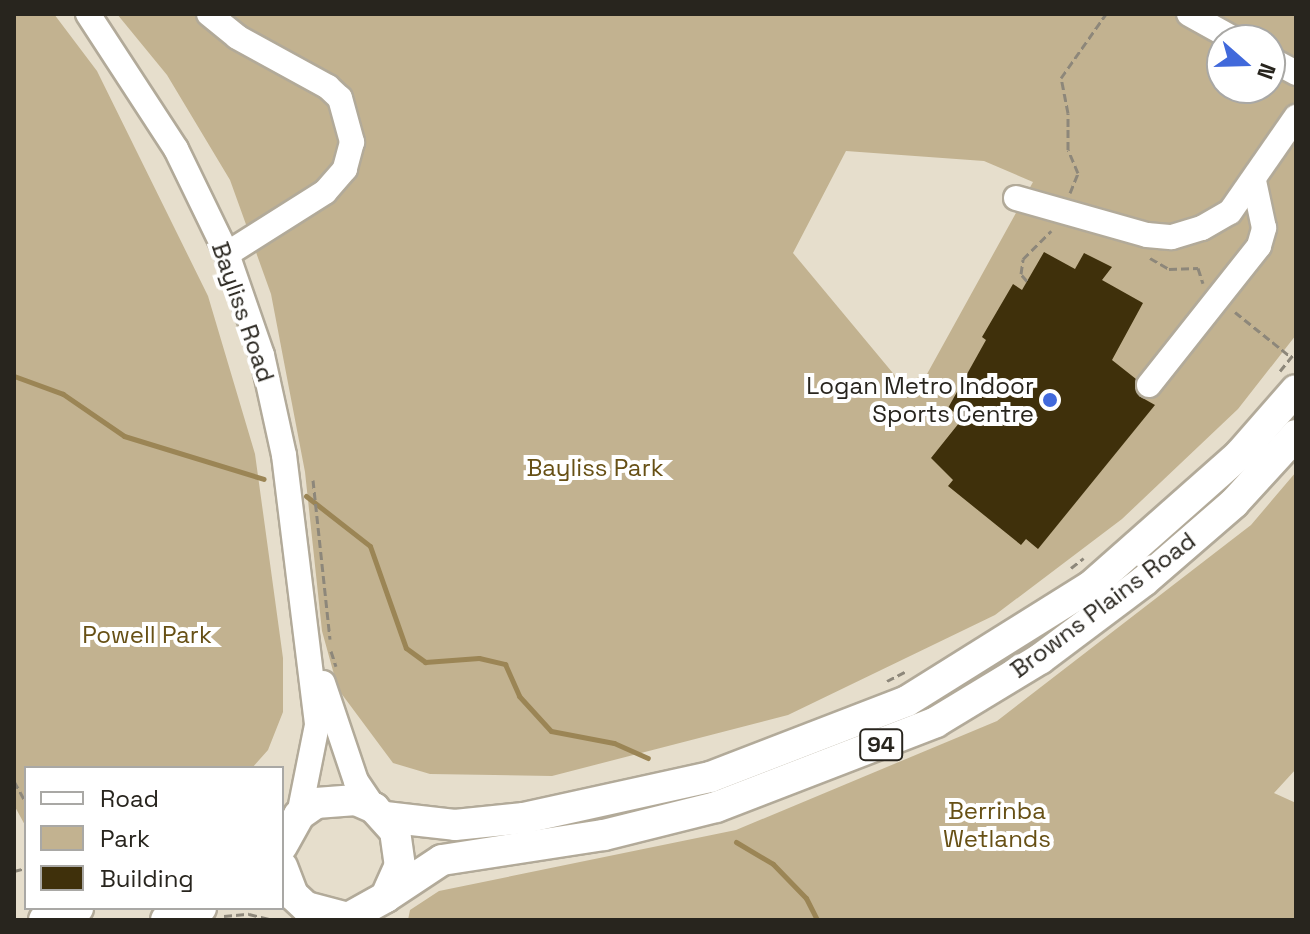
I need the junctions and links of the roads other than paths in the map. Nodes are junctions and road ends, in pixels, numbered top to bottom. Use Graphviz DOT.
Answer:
graph roads {
  1 [pos="88,14"];
  2 [pos="209,14"];
  3 [pos="1189,14"];
  4 [pos="1207,24"];
  5 [pos="1296,117"];
  6 [pos="1254,181"];
  7 [pos="1016,198"];
  8 [pos="227,254"];
  9 [pos="1149,385"];
  10 [pos="1284,385"];
  11 [pos="1296,435"];
  12 [pos="310,643"];
  13 [pos="379,812"];
  14 [pos="288,831"];
  15 [pos="284,872"];
  16 [pos="379,908"];
  17 [pos="72,910"];
  18 [pos="209,912"];
  19 [pos="314,912"];
  20 [pos="44,920"];
  21 [pos="166,920"];
  1 -- 8 [label="street, Bayliss Road"];
  2 -- 8 [label="street"];
  3 -- 4 [label="street"];
  5 -- 6 [label="street"];
  6 -- 7 [label="street"];
  6 -- 9 [label="street"];
  8 -- 12 [label="street, Bayliss Road"];
  10 -- 13 [label="main road, Browns Plains Road / 94"];
  11 -- 16 [label="main road, Browns Plains Road / 94"];
  12 -- 13 [label="street, Bayliss Road"];
  12 -- 14 [label="street, Bayliss Road"];
  13 -- 14 [label="main road, 94"];
  13 -- 16 [label="main road"];
  15 -- 19 [label="main road, 94"];
  16 -- 19 [label="main road, 94"];
  17 -- 20 [label="main road"];
  18 -- 21 [label="main road"];
}
